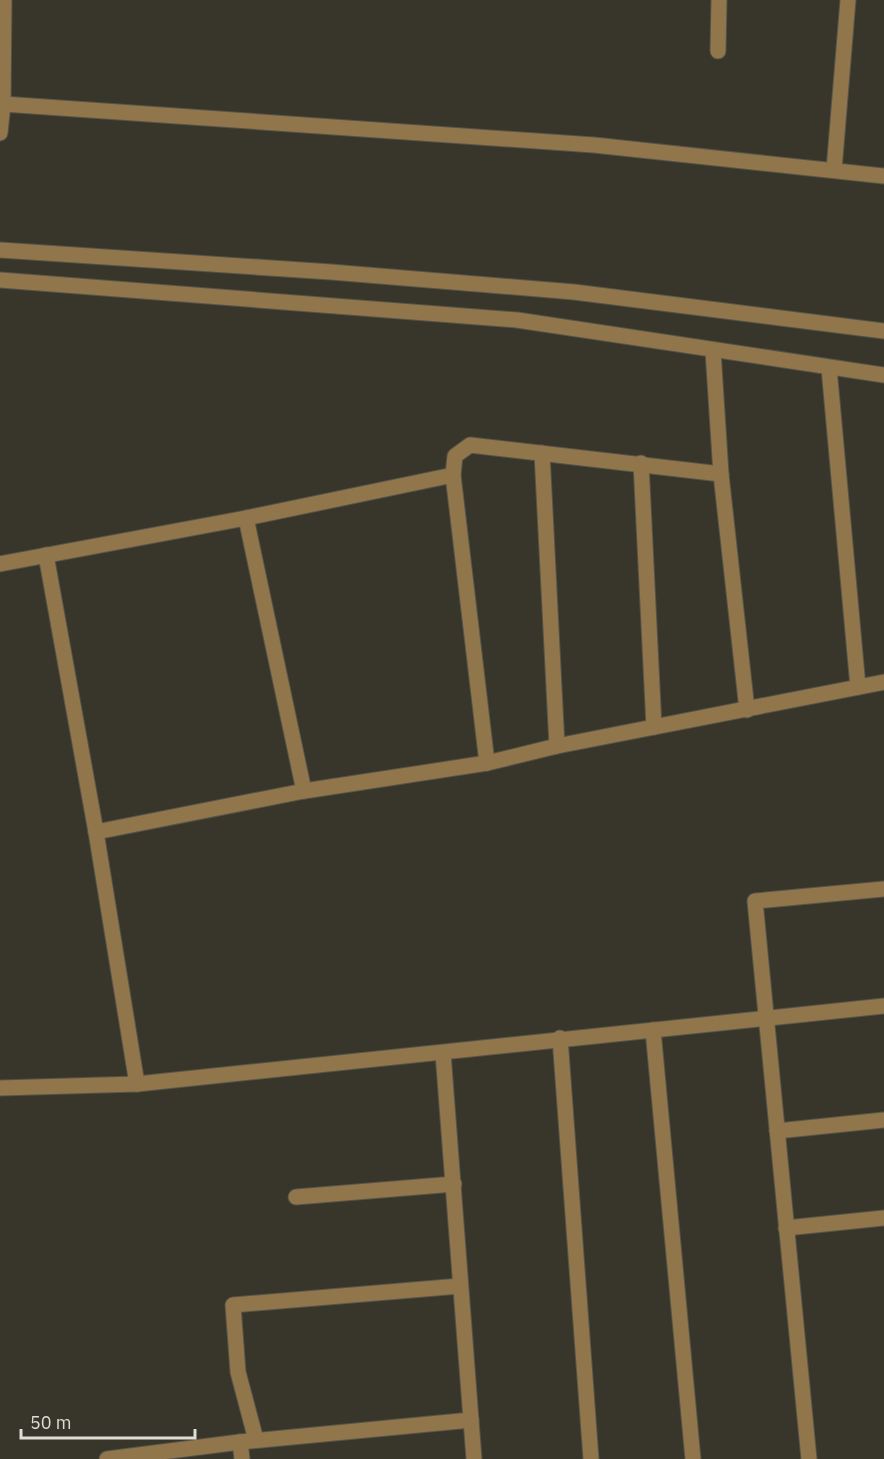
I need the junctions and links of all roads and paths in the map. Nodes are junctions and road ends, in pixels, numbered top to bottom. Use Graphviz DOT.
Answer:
graph roads {
  1 [pos="4,0"];
  2 [pos="719,0"];
  3 [pos="848,0"];
  4 [pos="718,51"];
  5 [pos="3,104"];
  6 [pos="0,133"];
  7 [pos="834,170"];
  8 [pos="884,176"];
  9 [pos="0,250"];
  10 [pos="0,280"];
  11 [pos="884,332"];
  12 [pos="713,351"];
  13 [pos="829,368"];
  14 [pos="884,375"];
  15 [pos="542,453"];
  16 [pos="641,463"];
  17 [pos="721,474"];
  18 [pos="453,475"];
  19 [pos="246,519"];
  20 [pos="46,555"];
  21 [pos="0,564"];
  22 [pos="884,682"];
  23 [pos="858,687"];
  24 [pos="747,710"];
  25 [pos="654,727"];
  26 [pos="557,746"];
  27 [pos="487,763"];
  28 [pos="304,791"];
  29 [pos="96,832"];
  30 [pos="884,889"];
  31 [pos="884,1006"];
  32 [pos="766,1016"];
  33 [pos="653,1030"];
  34 [pos="560,1038"];
  35 [pos="443,1053"];
  36 [pos="136,1084"];
  37 [pos="0,1088"];
  38 [pos="884,1120"];
  39 [pos="777,1131"];
  40 [pos="454,1184"];
  41 [pos="296,1197"];
  42 [pos="884,1218"];
  43 [pos="786,1228"];
  44 [pos="460,1286"];
  45 [pos="471,1420"];
  46 [pos="256,1440"];
  47 [pos="240,1442"];
  48 [pos="107,1459"];
  49 [pos="242,1459"];
  50 [pos="474,1459"];
  51 [pos="591,1459"];
  52 [pos="693,1459"];
  53 [pos="809,1459"];
  1 -- 5 [label="street"];
  2 -- 4 [label="street"];
  3 -- 7 [label="street"];
  5 -- 6 [label="street"];
  5 -- 7 [label="street"];
  7 -- 8 [label="street"];
  9 -- 11 [label="street"];
  10 -- 12 [label="street"];
  12 -- 13 [label="street"];
  12 -- 17 [label="street"];
  13 -- 14 [label="street"];
  13 -- 23 [label="street"];
  15 -- 16 [label="street"];
  15 -- 18 [label="street"];
  15 -- 26 [label="street"];
  16 -- 17 [label="street"];
  16 -- 25 [label="street"];
  17 -- 24 [label="street"];
  18 -- 19 [label="street"];
  18 -- 27 [label="street"];
  19 -- 20 [label="street"];
  19 -- 28 [label="street"];
  20 -- 21 [label="street"];
  20 -- 29 [label="street"];
  22 -- 23 [label="street"];
  23 -- 24 [label="street"];
  24 -- 25 [label="street"];
  25 -- 26 [label="street"];
  26 -- 27 [label="street"];
  27 -- 28 [label="street"];
  28 -- 29 [label="street"];
  29 -- 36 [label="street"];
  30 -- 32 [label="street"];
  31 -- 32 [label="street"];
  32 -- 33 [label="street"];
  32 -- 39 [label="street"];
  33 -- 34 [label="street"];
  33 -- 52 [label="street"];
  34 -- 35 [label="street"];
  34 -- 51 [label="street"];
  35 -- 36 [label="street"];
  35 -- 40 [label="street"];
  36 -- 37 [label="street"];
  38 -- 39 [label="street"];
  39 -- 43 [label="street"];
  40 -- 41 [label="street"];
  40 -- 44 [label="street"];
  42 -- 43 [label="street"];
  43 -- 53 [label="street"];
  44 -- 45 [label="street"];
  44 -- 46 [label="street"];
  45 -- 46 [label="street"];
  45 -- 50 [label="street"];
  46 -- 47 [label="street"];
  47 -- 48 [label="street"];
  47 -- 49 [label="street"];
}
